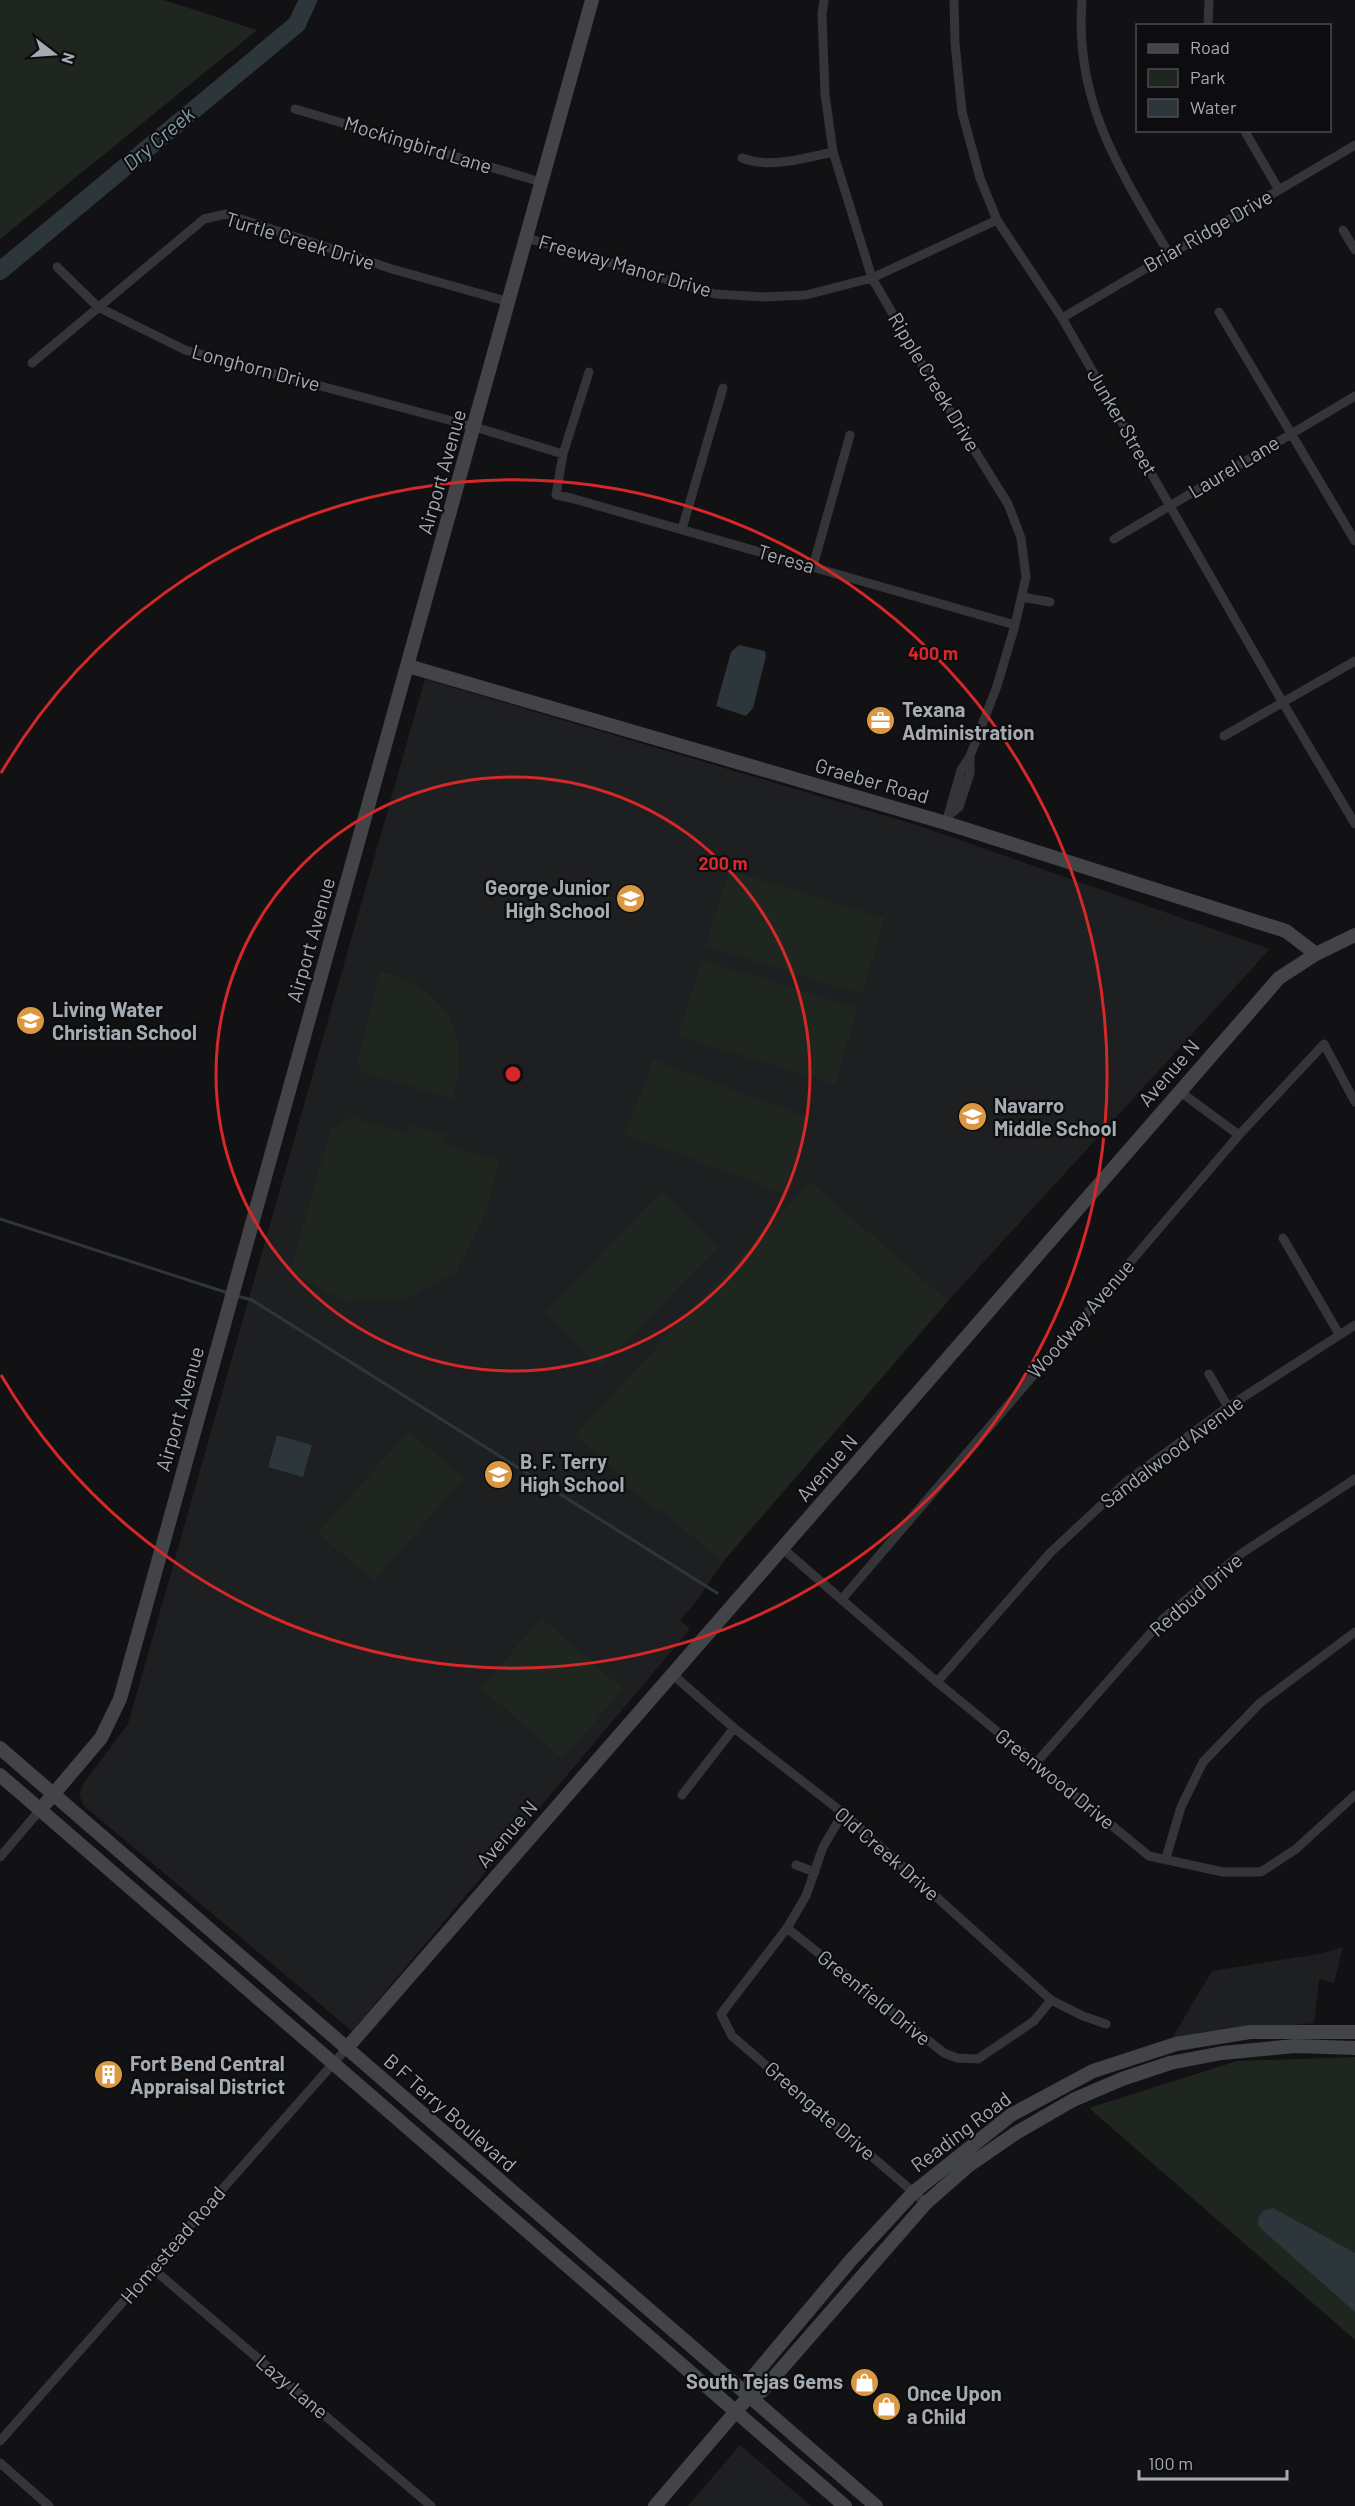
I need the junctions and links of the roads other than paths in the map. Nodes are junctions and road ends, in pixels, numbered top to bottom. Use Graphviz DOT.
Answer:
graph roads {
  1 [pos="592,0"];
  2 [pos="824,0"];
  3 [pos="954,0"];
  4 [pos="1082,0"];
  5 [pos="1209,0"];
  6 [pos="1208,24"];
  7 [pos="295,109"];
  8 [pos="1245,132"];
  9 [pos="1355,145"];
  10 [pos="832,152"];
  11 [pos="742,158"];
  12 [pos="541,182"];
  13 [pos="1279,190"];
  14 [pos="997,220"];
  15 [pos="1343,230"];
  16 [pos="527,238"];
  17 [pos="1355,250"];
  18 [pos="1169,254"];
  19 [pos="57,267"];
  20 [pos="872,278"];
  21 [pos="509,302"];
  22 [pos="98,307"];
  23 [pos="1220,312"];
  24 [pos="1062,318"];
  25 [pos="32,363"];
  26 [pos="590,372"];
  27 [pos="723,388"];
  28 [pos="1355,396"];
  29 [pos="475,427"];
  30 [pos="1292,433"];
  31 [pos="850,435"];
  32 [pos="563,454"];
  33 [pos="1170,505"];
  34 [pos="682,529"];
  35 [pos="1114,539"];
  36 [pos="1355,541"];
  37 [pos="813,566"];
  38 [pos="1022,597"];
  39 [pos="1050,602"];
  40 [pos="1015,624"];
  41 [pos="1355,661"];
  42 [pos="408,666"];
  43 [pos="1283,704"];
  44 [pos="1224,736"];
  45 [pos="947,819"];
  46 [pos="1355,824"];
  47 [pos="1355,935"];
  48 [pos="1316,954"];
  49 [pos="1179,1091"];
  50 [pos="1355,1102"];
  51 [pos="1239,1135"];
  52 [pos="1282,1238"];
  53 [pos="1355,1325"];
  54 [pos="1339,1334"];
  55 [pos="1209,1374"];
  56 [pos="1228,1407"];
  57 [pos="1355,1479"];
  58 [pos="782,1548"];
  59 [pos="842,1599"];
  60 [pos="1355,1632"];
  61 [pos="672,1674"];
  62 [pos="937,1682"];
  63 [pos="734,1728"];
  64 [pos="0,1749"];
  65 [pos="1035,1764"];
  66 [pos="0,1775"];
  67 [pos="54,1795"];
  68 [pos="682,1795"];
  69 [pos="1355,1795"];
  70 [pos="40,1810"];
  71 [pos="843,1813"];
  72 [pos="0,1857"];
  73 [pos="1167,1858"];
  74 [pos="796,1865"];
  75 [pos="815,1872"];
  76 [pos="787,1928"];
  77 [pos="1051,2000"];
  78 [pos="1107,2024"];
  79 [pos="1355,2032"];
  80 [pos="1355,2048"];
  81 [pos="346,2049"];
  82 [pos="333,2063"];
  83 [pos="914,2192"];
  84 [pos="926,2203"];
  85 [pos="152,2268"];
  86 [pos="749,2396"];
  87 [pos="736,2411"];
  88 [pos="0,2441"];
  89 [pos="0,2463"];
  90 [pos="49,2506"];
  91 [pos="431,2506"];
  92 [pos="655,2506"];
  93 [pos="845,2506"];
  94 [pos="876,2506"];
  1 -- 12 [label="street, Airport Avenue"];
  2 -- 10 [label="street, Ripple Creek Drive"];
  3 -- 14 [label="street, Junker Street"];
  4 -- 18 [label="street"];
  5 -- 6 [label="street"];
  7 -- 12 [label="street, Mockingbird Lane"];
  8 -- 13 [label="street"];
  9 -- 13 [label="street, Briar Ridge Drive"];
  10 -- 11 [label="street"];
  10 -- 20 [label="street, Ripple Creek Drive"];
  12 -- 16 [label="street, Airport Avenue"];
  13 -- 18 [label="street, Briar Ridge Drive"];
  14 -- 20 [label="street, Freeway Manor Drive"];
  14 -- 24 [label="street, Junker Street"];
  15 -- 17 [label="street"];
  16 -- 20 [label="street, Freeway Manor Drive"];
  16 -- 21 [label="street, Airport Avenue"];
  18 -- 24 [label="street, Briar Ridge Drive"];
  19 -- 22 [label="street, Longhorn Drive"];
  20 -- 38 [label="street, Ripple Creek Drive"];
  21 -- 22 [label="street, Turtle Creek Drive"];
  21 -- 29 [label="street, Airport Avenue"];
  22 -- 25 [label="street, Turtle Creek Drive"];
  22 -- 29 [label="street, Longhorn Drive"];
  23 -- 30 [label="street"];
  24 -- 33 [label="street, Junker Street"];
  26 -- 32 [label="street"];
  27 -- 34 [label="street"];
  28 -- 30 [label="street, Laurel Lane"];
  29 -- 32 [label="street, Longhorn Drive"];
  29 -- 42 [label="street, Airport Avenue"];
  30 -- 33 [label="street, Laurel Lane"];
  30 -- 36 [label="street"];
  31 -- 37 [label="street"];
  32 -- 34 [label="street, Teresa"];
  33 -- 35 [label="street, Laurel Lane"];
  33 -- 43 [label="street, Junker Street"];
  34 -- 37 [label="street, Teresa"];
  37 -- 40 [label="street, Teresa"];
  38 -- 39 [label="street"];
  38 -- 40 [label="street, Ripple Creek Drive"];
  40 -- 45 [label="street, Ripple Creek Drive"];
  41 -- 43 [label="street"];
  42 -- 45 [label="street, Graeber Road"];
  42 -- 67 [label="street, Airport Avenue"];
  43 -- 44 [label="street"];
  43 -- 46 [label="street, Junker Street"];
  45 -- 48 [label="street, Graeber Road"];
  47 -- 48 [label="street, Avenue N"];
  48 -- 49 [label="street, Avenue N"];
  49 -- 51 [label="street"];
  49 -- 58 [label="street, Avenue N"];
  50 -- 51 [label="street, Woodway Avenue"];
  51 -- 59 [label="street, Woodway Avenue"];
  52 -- 54 [label="street"];
  53 -- 54 [label="street, Sandalwood Avenue"];
  54 -- 56 [label="street, Sandalwood Avenue"];
  55 -- 56 [label="street"];
  56 -- 62 [label="street, Sandalwood Avenue"];
  57 -- 65 [label="street, Redbud Drive"];
  58 -- 59 [label="street, Greenwood Drive"];
  58 -- 61 [label="street, Avenue N"];
  59 -- 62 [label="street, Greenwood Drive"];
  60 -- 73 [label="street"];
  61 -- 63 [label="street, Old Creek Drive"];
  61 -- 81 [label="street, Avenue N"];
  62 -- 65 [label="street, Greenwood Drive"];
  63 -- 68 [label="street"];
  63 -- 71 [label="street, Old Creek Drive"];
  64 -- 67 [label="street, B F Terry Boulevard"];
  65 -- 73 [label="street, Greenwood Drive"];
  66 -- 70 [label="street, B F Terry Boulevard"];
  67 -- 70 [label="street, Airport Avenue"];
  67 -- 81 [label="street, B F Terry Boulevard"];
  69 -- 73 [label="street, Greenwood Drive"];
  70 -- 72 [label="street, Airport Avenue"];
  70 -- 82 [label="street, B F Terry Boulevard"];
  71 -- 75 [label="street"];
  71 -- 77 [label="street, Old Creek Drive"];
  74 -- 75 [label="street"];
  75 -- 76 [label="street"];
  76 -- 77 [label="street, Greenfield Drive"];
  76 -- 83 [label="street, Greengate Drive"];
  77 -- 78 [label="street, Old Creek Drive"];
  79 -- 83 [label="street, Reading Road"];
  80 -- 84 [label="street, Reading Road"];
  81 -- 82 [label="street, Homestead Road"];
  81 -- 86 [label="street, B F Terry Boulevard"];
  82 -- 85 [label="street, Homestead Road"];
  82 -- 87 [label="street, B F Terry Boulevard"];
  83 -- 84 [label="street, Greengate Drive"];
  83 -- 86 [label="street, Reading Road"];
  84 -- 86 [label="street, Reading Road"];
  85 -- 88 [label="street, Homestead Road"];
  85 -- 91 [label="street, Lazy Lane"];
  86 -- 87 [label="street, Reading Road"];
  86 -- 94 [label="street, B F Terry Boulevard"];
  87 -- 92 [label="street, Reading Road"];
  87 -- 93 [label="street, B F Terry Boulevard"];
  89 -- 90 [label="street"];
}
